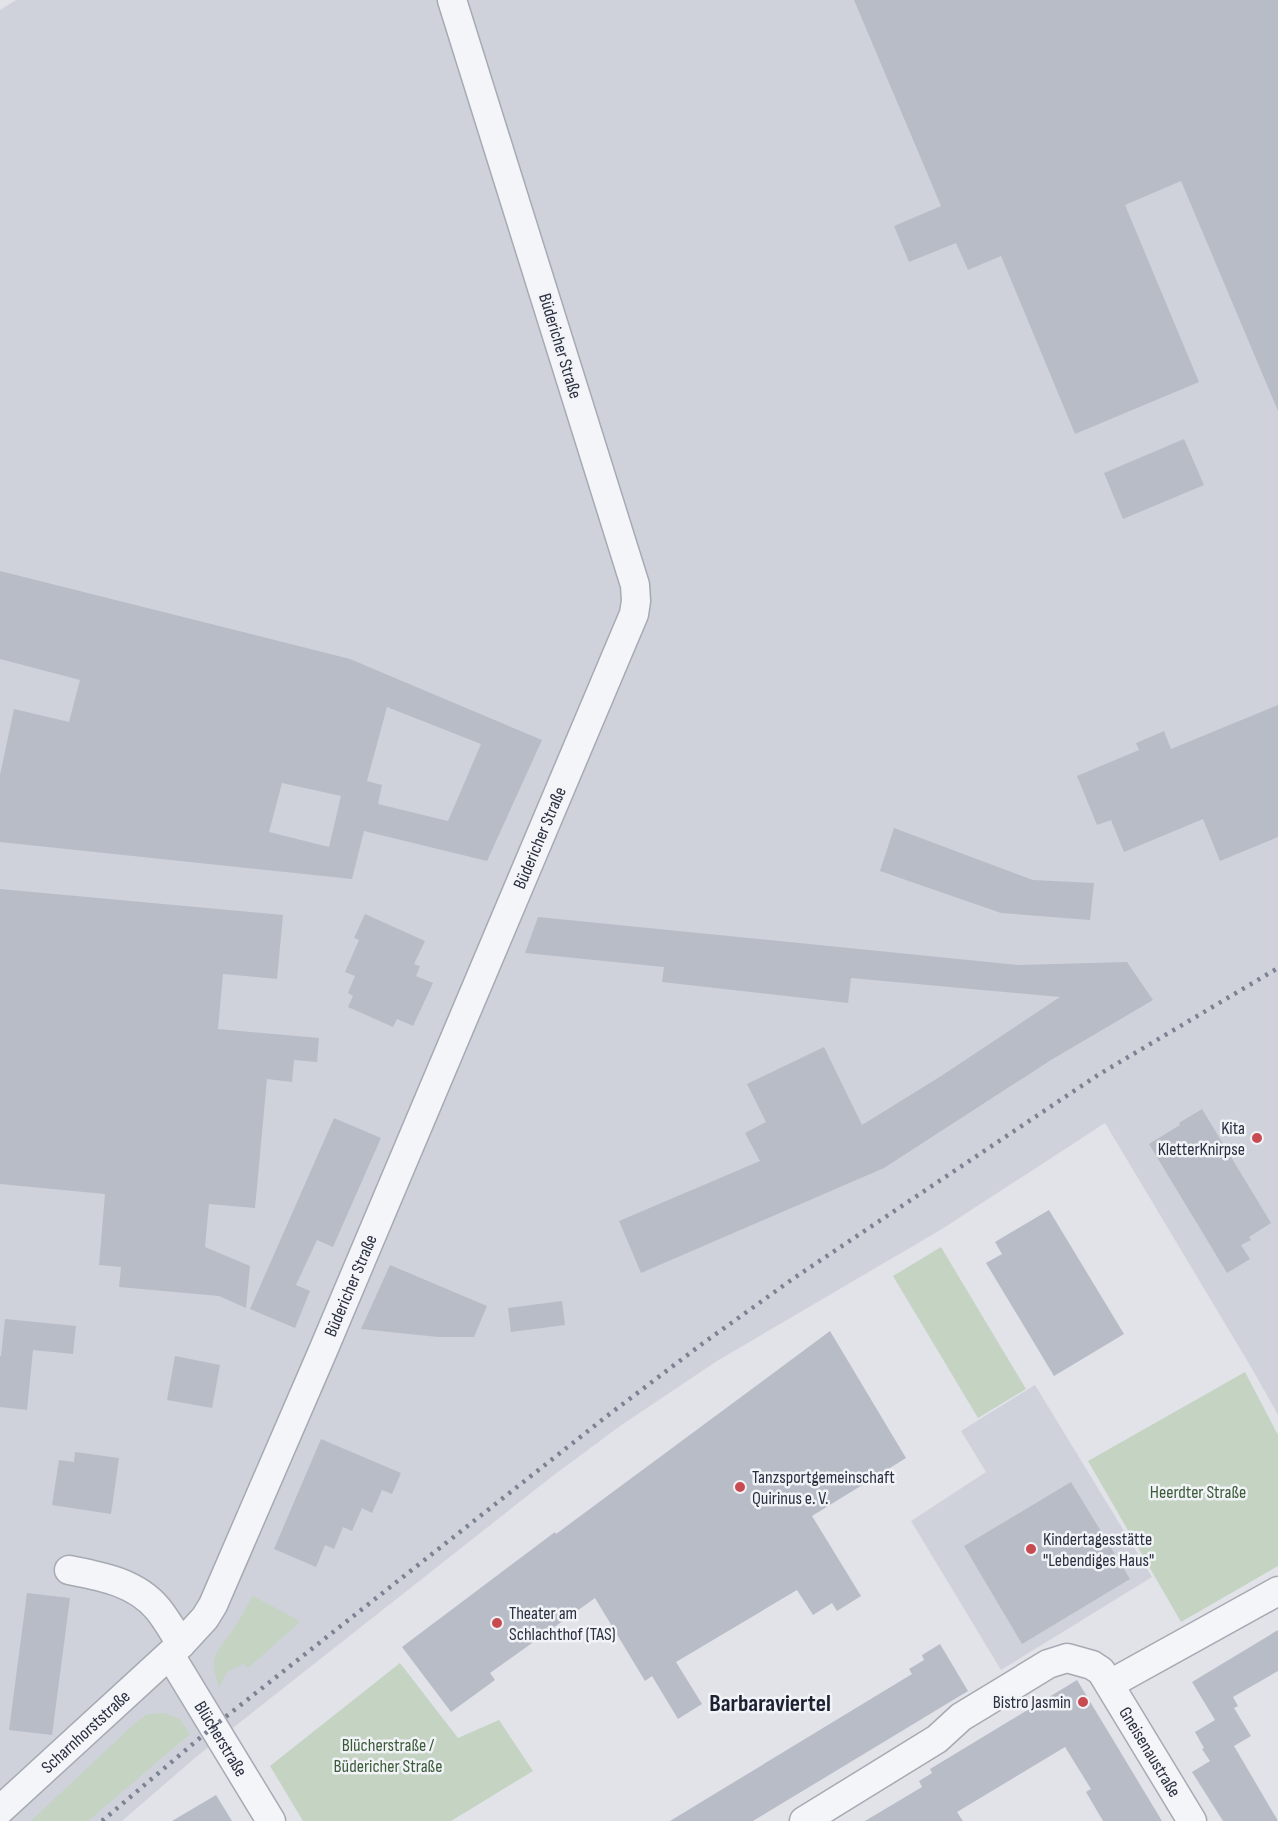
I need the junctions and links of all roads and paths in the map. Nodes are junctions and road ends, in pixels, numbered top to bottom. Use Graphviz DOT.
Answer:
graph roads {
  1 [pos="452,0"];
  2 [pos="69,1570"];
  3 [pos="1278,1591"];
  4 [pos="176,1650"];
  5 [pos="1110,1684"];
  6 [pos="0,1810"];
  7 [pos="271,1821"];
  8 [pos="804,1821"];
  9 [pos="1192,1821"];
  1 -- 4 [label="street, Büdericher Straße"];
  2 -- 4 [label="street"];
  3 -- 5 [label="street"];
  4 -- 6 [label="street, Scharnhorststraße"];
  4 -- 7 [label="street, Blücherstraße"];
  5 -- 8 [label="street"];
  5 -- 9 [label="street, Gneisenaustraße"];
}
